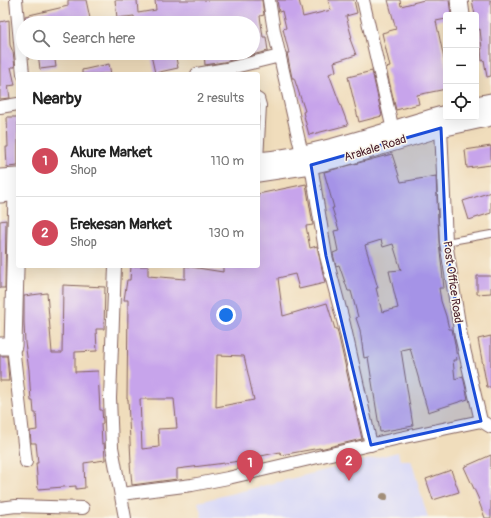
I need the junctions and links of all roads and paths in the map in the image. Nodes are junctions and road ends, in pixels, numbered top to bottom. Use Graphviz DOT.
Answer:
graph roads {
  1 [pos="16,0"];
  2 [pos="269,0"];
  3 [pos="363,0"];
  4 [pos="459,0"];
  5 [pos="461,12"];
  6 [pos="18,16"];
  7 [pos="280,56"];
  8 [pos="22,60"];
  9 [pos="23,72"];
  10 [pos="209,72"];
  11 [pos="260,97"];
  12 [pos="491,102"];
  13 [pos="16,104"];
  14 [pos="479,104"];
  15 [pos="0,107"];
  16 [pos="491,117"];
  17 [pos="444,121"];
  18 [pos="393,130"];
  19 [pos="260,136"];
  20 [pos="306,160"];
  21 [pos="260,165"];
  22 [pos="0,178"];
  23 [pos="16,186"];
  24 [pos="16,188"];
  25 [pos="0,194"];
  26 [pos="16,216"];
  27 [pos="491,234"];
  28 [pos="446,242"];
  29 [pos="115,268"];
  30 [pos="7,346"];
  31 [pos="486,424"];
  32 [pos="371,445"];
  33 [pos="26,462"];
  34 [pos="121,494"];
  35 [pos="0,508"];
  36 [pos="83,508"];
  37 [pos="125,518"];
  1 -- 6 [label="street"];
  2 -- 7 [label="street"];
  3 -- 18 [label="street"];
  4 -- 5 [label="main road"];
  7 -- 10 [label="street"];
  7 -- 20 [label="street"];
  8 -- 9 [label="street"];
  11 -- 19 [label="lane"];
  12 -- 14 [label="main road"];
  13 -- 15 [label="street"];
  16 -- 17 [label="main road, Arakale Road"];
  17 -- 18 [label="main road, Arakale Road"];
  17 -- 20 [label="main road, Arakale Road"];
  17 -- 28 [label="street, Post Office Road"];
  18 -- 20 [label="main road, Arakale Road"];
  20 -- 21 [label="main road, Arakale Road"];
  20 -- 32 [label="street"];
  22 -- 23 [label="main road"];
  24 -- 25 [label="main road"];
  26 -- 30 [label="main road"];
  27 -- 28 [label="lane"];
  28 -- 31 [label="street, Post Office Road"];
  29 -- 34 [label="street"];
  30 -- 33 [label="street"];
  31 -- 32 [label="street"];
  32 -- 34 [label="street"];
  34 -- 37 [label="street"];
  35 -- 36 [label="street"];
}
